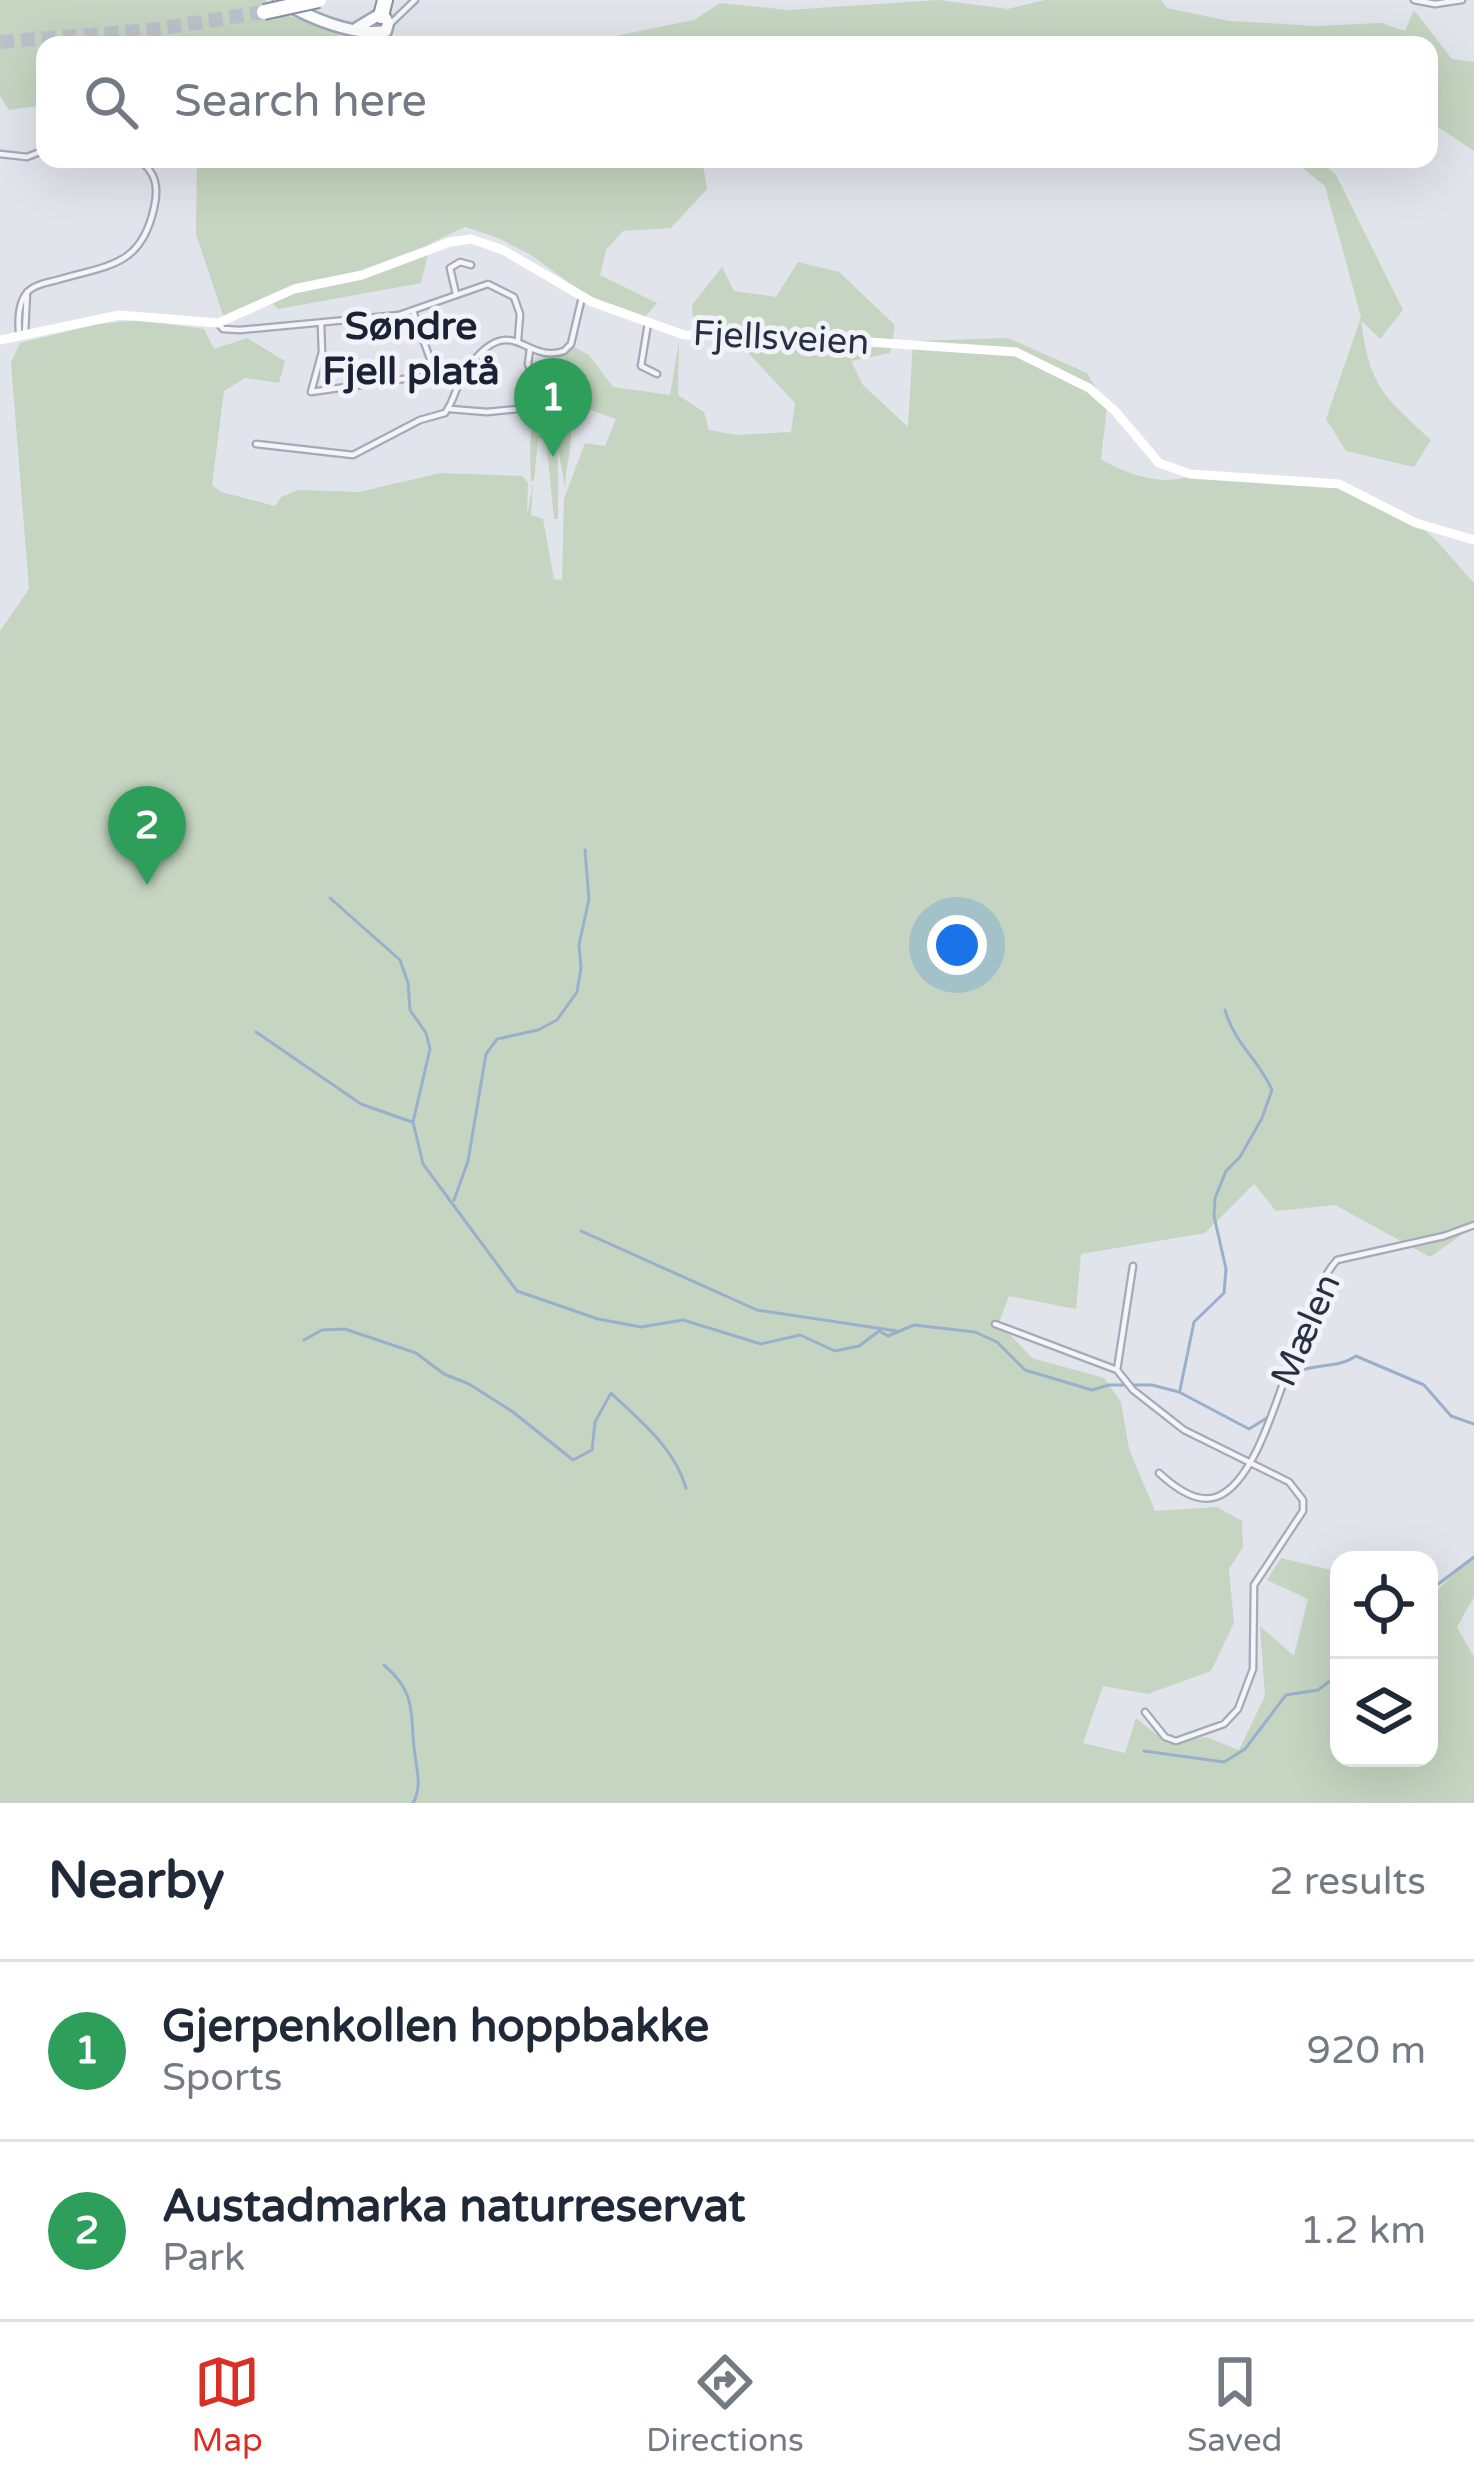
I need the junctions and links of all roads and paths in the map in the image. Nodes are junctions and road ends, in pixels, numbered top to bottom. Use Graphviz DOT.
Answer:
graph roads {
  1 [pos="279,0"];
  2 [pos="320,0"];
  3 [pos="415,0"];
  4 [pos="1414,0"];
  5 [pos="1462,0"];
  6 [pos="264,12"];
  7 [pos="381,19"];
  8 [pos="0,154"];
  9 [pos="36,154"];
  10 [pos="147,168"];
  11 [pos="471,265"];
  12 [pos="456,294"];
  13 [pos="582,297"];
  14 [pos="413,310"];
  15 [pos="320,322"];
  16 [pos="218,323"];
  17 [pos="648,323"];
  18 [pos="24,336"];
  19 [pos="0,340"];
  20 [pos="518,340"];
  21 [pos="531,348"];
  22 [pos="656,374"];
  23 [pos="435,375"];
  24 [pos="462,377"];
  25 [pos="450,409"];
  26 [pos="256,444"];
  27 [pos="1474,540"];
  28 [pos="1474,1225"];
  29 [pos="1132,1266"];
  30 [pos="995,1324"];
  31 [pos="1117,1370"];
  32 [pos="1250,1465"];
  33 [pos="1159,1473"];
  34 [pos="1145,1712"];
  1 -- 7 [label="main road"];
  2 -- 6 [label="highway, bridge"];
  3 -- 7 [label="street"];
  4 -- 5 [label="street"];
  8 -- 9 [label="street"];
  10 -- 18 [label="street"];
  11 -- 12 [label="street"];
  12 -- 14 [label="street"];
  12 -- 20 [label="street"];
  13 -- 16 [label="main road, Fjellsveien"];
  13 -- 17 [label="main road, Fjellsveien"];
  13 -- 21 [label="street"];
  14 -- 15 [label="street"];
  14 -- 23 [label="street"];
  15 -- 16 [label="street"];
  15 -- 23 [label="street"];
  16 -- 18 [label="main road, Fjellsveien"];
  17 -- 22 [label="street"];
  17 -- 27 [label="main road, Fjellsveien"];
  18 -- 19 [label="main road, Fjellsveien"];
  20 -- 21 [label="street"];
  20 -- 24 [label="street"];
  21 -- 25 [label="street"];
  23 -- 24 [label="street"];
  24 -- 25 [label="street"];
  25 -- 26 [label="street"];
  28 -- 32 [label="street, Mælen"];
  29 -- 31 [label="street"];
  30 -- 31 [label="street"];
  31 -- 32 [label="street"];
  32 -- 33 [label="street"];
  32 -- 34 [label="street"];
}
